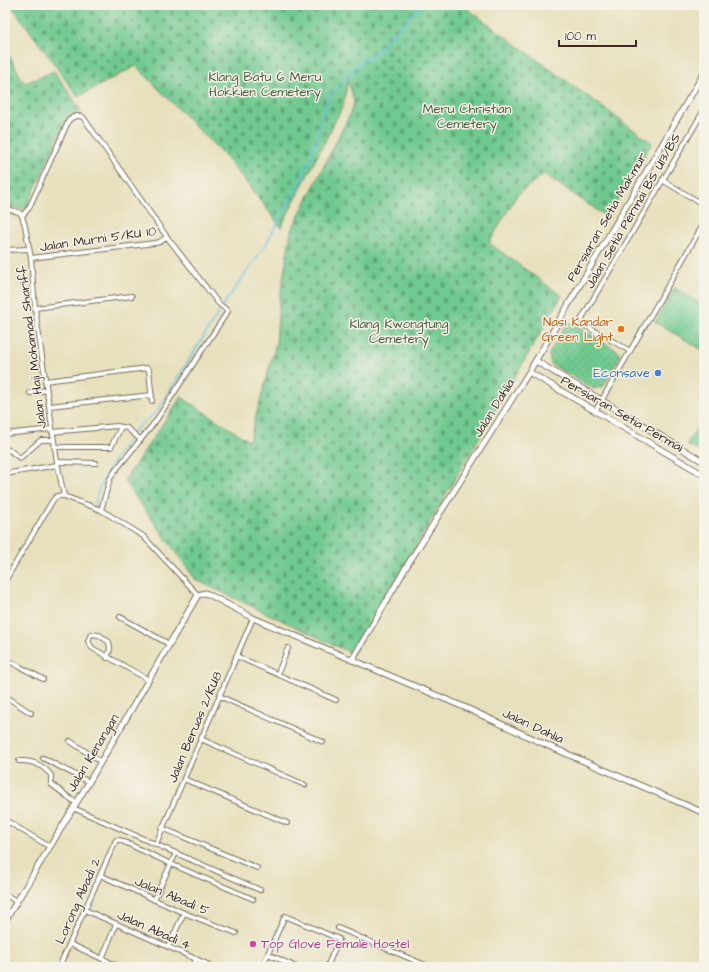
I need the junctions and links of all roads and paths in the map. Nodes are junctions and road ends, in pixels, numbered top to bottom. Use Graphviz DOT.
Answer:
graph roads {
  1 [pos="704,73"];
  2 [pos="704,110"];
  3 [pos="662,180"];
  4 [pos="704,205"];
  5 [pos="5,208"];
  6 [pos="22,216"];
  7 [pos="704,223"];
  8 [pos="168,237"];
  9 [pos="29,248"];
  10 [pos="5,250"];
  11 [pos="31,258"];
  12 [pos="132,296"];
  13 [pos="35,308"];
  14 [pos="630,351"];
  15 [pos="536,361"];
  16 [pos="529,372"];
  17 [pos="45,381"];
  18 [pos="46,390"];
  19 [pos="30,393"];
  20 [pos="152,395"];
  21 [pos="602,400"];
  22 [pos="152,401"];
  23 [pos="49,406"];
  24 [pos="596,410"];
  25 [pos="121,427"];
  26 [pos="52,430"];
  27 [pos="5,434"];
  28 [pos="53,440"];
  29 [pos="140,440"];
  30 [pos="54,447"];
  31 [pos="5,449"];
  32 [pos="704,462"];
  33 [pos="96,463"];
  34 [pos="57,464"];
  35 [pos="5,474"];
  36 [pos="704,475"];
  37 [pos="64,496"];
  38 [pos="101,510"];
  39 [pos="5,582"];
  40 [pos="198,595"];
  41 [pos="120,617"];
  42 [pos="253,618"];
  43 [pos="170,644"];
  44 [pos="288,648"];
  45 [pos="236,656"];
  46 [pos="107,658"];
  47 [pos="5,659"];
  48 [pos="352,660"];
  49 [pos="278,674"];
  50 [pos="43,679"];
  51 [pos="149,680"];
  52 [pos="5,696"];
  53 [pos="219,696"];
  54 [pos="336,700"];
  55 [pos="31,713"];
  56 [pos="201,739"];
  57 [pos="70,742"];
  58 [pos="323,742"];
  59 [pos="44,758"];
  60 [pos="19,761"];
  61 [pos="101,762"];
  62 [pos="184,779"];
  63 [pos="89,782"];
  64 [pos="305,785"];
  65 [pos="75,806"];
  66 [pos="704,813"];
  67 [pos="5,820"];
  68 [pos="288,823"];
  69 [pos="162,828"];
  70 [pos="156,844"];
  71 [pos="50,847"];
  72 [pos="176,853"];
  73 [pos="171,864"];
  74 [pos="257,868"];
  75 [pos="100,875"];
  76 [pos="260,890"];
  77 [pos="5,894"];
  78 [pos="253,899"];
  79 [pos="154,900"];
  80 [pos="17,902"];
  81 [pos="85,910"];
  82 [pos="184,913"];
  83 [pos="5,921"];
  84 [pos="116,924"];
  85 [pos="338,928"];
  86 [pos="236,933"];
  87 [pos="70,944"];
  88 [pos="168,947"];
  89 [pos="268,954"];
  90 [pos="196,959"];
  91 [pos="104,960"];
  92 [pos="59,967"];
  93 [pos="102,967"];
  94 [pos="120,967"];
  95 [pos="193,967"];
  96 [pos="214,967"];
  97 [pos="262,967"];
  98 [pos="296,967"];
  99 [pos="326,967"];
  100 [pos="430,967"];
  1 -- 15 [label="street, Persiaran Setia Makmur"];
  2 -- 3 [label="street, Jalan Setia Permai BS U13/BS"];
  3 -- 4 [label="street"];
  3 -- 14 [label="street, Jalan Setia Permai BS U13/BS"];
  5 -- 6 [label="street"];
  6 -- 8 [label="street"];
  6 -- 9 [label="street, Jalan Haji Mohamad Shariff"];
  7 -- 14 [label="street"];
  8 -- 11 [label="street, Jalan Murni 5/KU 10"];
  8 -- 29 [label="street"];
  9 -- 10 [label="street"];
  9 -- 11 [label="street, Jalan Haji Mohamad Shariff"];
  11 -- 13 [label="street, Jalan Haji Mohamad Shariff"];
  12 -- 13 [label="street"];
  13 -- 17 [label="street, Jalan Haji Mohamad Shariff"];
  14 -- 21 [label="street"];
  15 -- 16 [label="street, Persiaran Setia Makmur"];
  15 -- 21 [label="street, Persiaran Setia Permai"];
  16 -- 24 [label="street, Persiaran Setia Permai"];
  16 -- 48 [label="street, Jalan Dahlia"];
  17 -- 18 [label="street, Jalan Haji Mohamad Shariff"];
  17 -- 20 [label="street"];
  18 -- 19 [label="street"];
  18 -- 23 [label="street, Jalan Haji Mohamad Shariff"];
  20 -- 22 [label="street"];
  20 -- 23 [label="street"];
  21 -- 24 [label="street"];
  21 -- 32 [label="street, Persiaran Setia Permai"];
  23 -- 26 [label="street, Jalan Haji Mohamad Shariff"];
  24 -- 36 [label="street, Persiaran Setia Permai"];
  25 -- 26 [label="street"];
  25 -- 29 [label="street"];
  25 -- 30 [label="street"];
  26 -- 27 [label="street"];
  26 -- 28 [label="street, Jalan Haji Mohamad Shariff"];
  28 -- 30 [label="street, Jalan Haji Mohamad Shariff"];
  28 -- 31 [label="street"];
  29 -- 38 [label="street"];
  30 -- 34 [label="street, Jalan Haji Mohamad Shariff"];
  33 -- 34 [label="street"];
  34 -- 35 [label="street"];
  34 -- 37 [label="street, Jalan Haji Mohamad Shariff"];
  37 -- 38 [label="street"];
  37 -- 39 [label="street"];
  38 -- 40 [label="street"];
  40 -- 42 [label="street, Jalan Dahlia"];
  40 -- 43 [label="street, Jalan Kenangan"];
  41 -- 43 [label="street"];
  42 -- 45 [label="street, Jalan Beruas 2/KU8"];
  42 -- 48 [label="street, Jalan Dahlia"];
  43 -- 51 [label="street, Jalan Kenangan"];
  44 -- 49 [label="street"];
  45 -- 49 [label="street"];
  45 -- 53 [label="street, Jalan Beruas 2/KU8"];
  46 -- 46 [label="street"];
  46 -- 51 [label="street"];
  47 -- 50 [label="street"];
  48 -- 66 [label="street, Jalan Dahlia"];
  49 -- 54 [label="street"];
  51 -- 61 [label="street, Jalan Kenangan"];
  52 -- 55 [label="street"];
  53 -- 56 [label="street, Jalan Beruas 2/KU8"];
  53 -- 58 [label="street"];
  56 -- 62 [label="street, Jalan Beruas 2/KU8"];
  56 -- 64 [label="street"];
  57 -- 61 [label="street"];
  59 -- 63 [label="street"];
  60 -- 65 [label="street"];
  61 -- 63 [label="street, Jalan Kenangan"];
  62 -- 68 [label="street"];
  62 -- 69 [label="street, Jalan Beruas 2/KU8"];
  63 -- 65 [label="street, Jalan Kenangan"];
  65 -- 70 [label="street"];
  65 -- 71 [label="street, Jalan Kenangan"];
  67 -- 71 [label="street"];
  69 -- 70 [label="street, Jalan Beruas 2/KU8"];
  69 -- 74 [label="street"];
  70 -- 72 [label="street"];
  71 -- 80 [label="street, Jalan Kenangan"];
  72 -- 73 [label="street"];
  72 -- 76 [label="street"];
  73 -- 75 [label="street, Lorong Abadi 2"];
  73 -- 78 [label="street"];
  73 -- 79 [label="street"];
  75 -- 79 [label="street, Jalan Abadi 5"];
  75 -- 81 [label="street, Lorong Abadi 2"];
  77 -- 80 [label="street"];
  79 -- 82 [label="street, Jalan Abadi 5"];
  80 -- 83 [label="street, Jalan Kenangan"];
  81 -- 84 [label="street, Jalan Abadi 4"];
  81 -- 87 [label="street, Lorong Abadi 2"];
  82 -- 86 [label="street, Jalan Abadi 5"];
  82 -- 88 [label="street"];
  84 -- 88 [label="street, Jalan Abadi 4"];
  84 -- 91 [label="street"];
  85 -- 100 [label="street"];
  87 -- 91 [label="street"];
  87 -- 92 [label="street, Lorong Abadi 2"];
  88 -- 90 [label="street, Jalan Abadi 4"];
  89 -- 97 [label="street"];
  89 -- 98 [label="street"];
  89 -- 99 [label="street"];
  90 -- 95 [label="street"];
  90 -- 96 [label="street, Jalan Abadi 4"];
  91 -- 93 [label="street"];
  91 -- 94 [label="street"];
}
